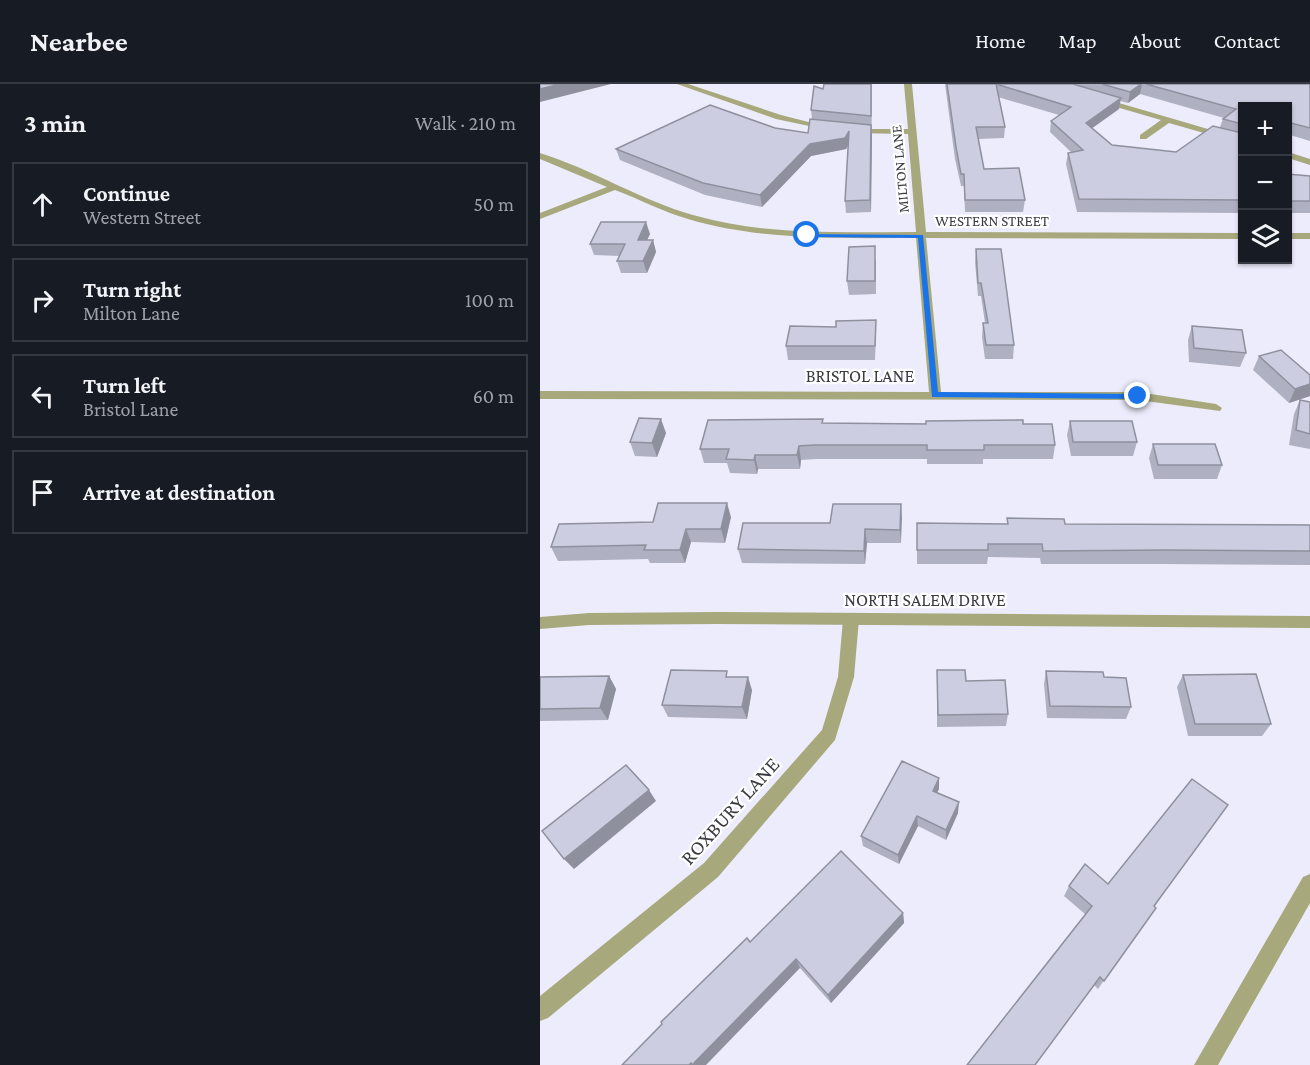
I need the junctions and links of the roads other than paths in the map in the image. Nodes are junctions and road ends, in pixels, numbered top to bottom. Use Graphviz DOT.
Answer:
graph roads {
  1 [pos="681,84"];
  2 [pos="908,84"];
  3 [pos="1091,97"];
  4 [pos="1167,120"];
  5 [pos="912,132"];
  6 [pos="1143,137"];
  7 [pos="1238,141"];
  8 [pos="540,156"];
  9 [pos="1290,156"];
  10 [pos="1310,162"];
  11 [pos="614,187"];
  12 [pos="540,216"];
  13 [pos="921,236"];
  14 [pos="1238,236"];
  15 [pos="1292,236"];
  16 [pos="1310,236"];
  17 [pos="540,394"];
  18 [pos="934,395"];
  19 [pos="1216,408"];
  20 [pos="851,619"];
  21 [pos="540,622"];
  22 [pos="1310,622"];
  23 [pos="1310,884"];
  24 [pos="540,1010"];
  25 [pos="1205,1065"];
  1 -- 5 [label="street"];
  2 -- 5 [label="street, MILTON LANE"];
  3 -- 4 [label="street"];
  4 -- 6 [label="street"];
  4 -- 7 [label="street"];
  5 -- 13 [label="street, MILTON LANE"];
  8 -- 11 [label="street, WESTERN STREET"];
  9 -- 10 [label="street"];
  11 -- 12 [label="street"];
  11 -- 13 [label="street, WESTERN STREET"];
  13 -- 14 [label="street, WESTERN STREET"];
  13 -- 18 [label="street, MILTON LANE"];
  15 -- 16 [label="street"];
  17 -- 18 [label="street, BRISTOL LANE"];
  18 -- 19 [label="street, BRISTOL LANE"];
  20 -- 21 [label="street, NORTH SALEM DRIVE"];
  20 -- 22 [label="street, NORTH SALEM DRIVE"];
  20 -- 24 [label="street, ROXBURY LANE"];
  23 -- 25 [label="street"];
}
